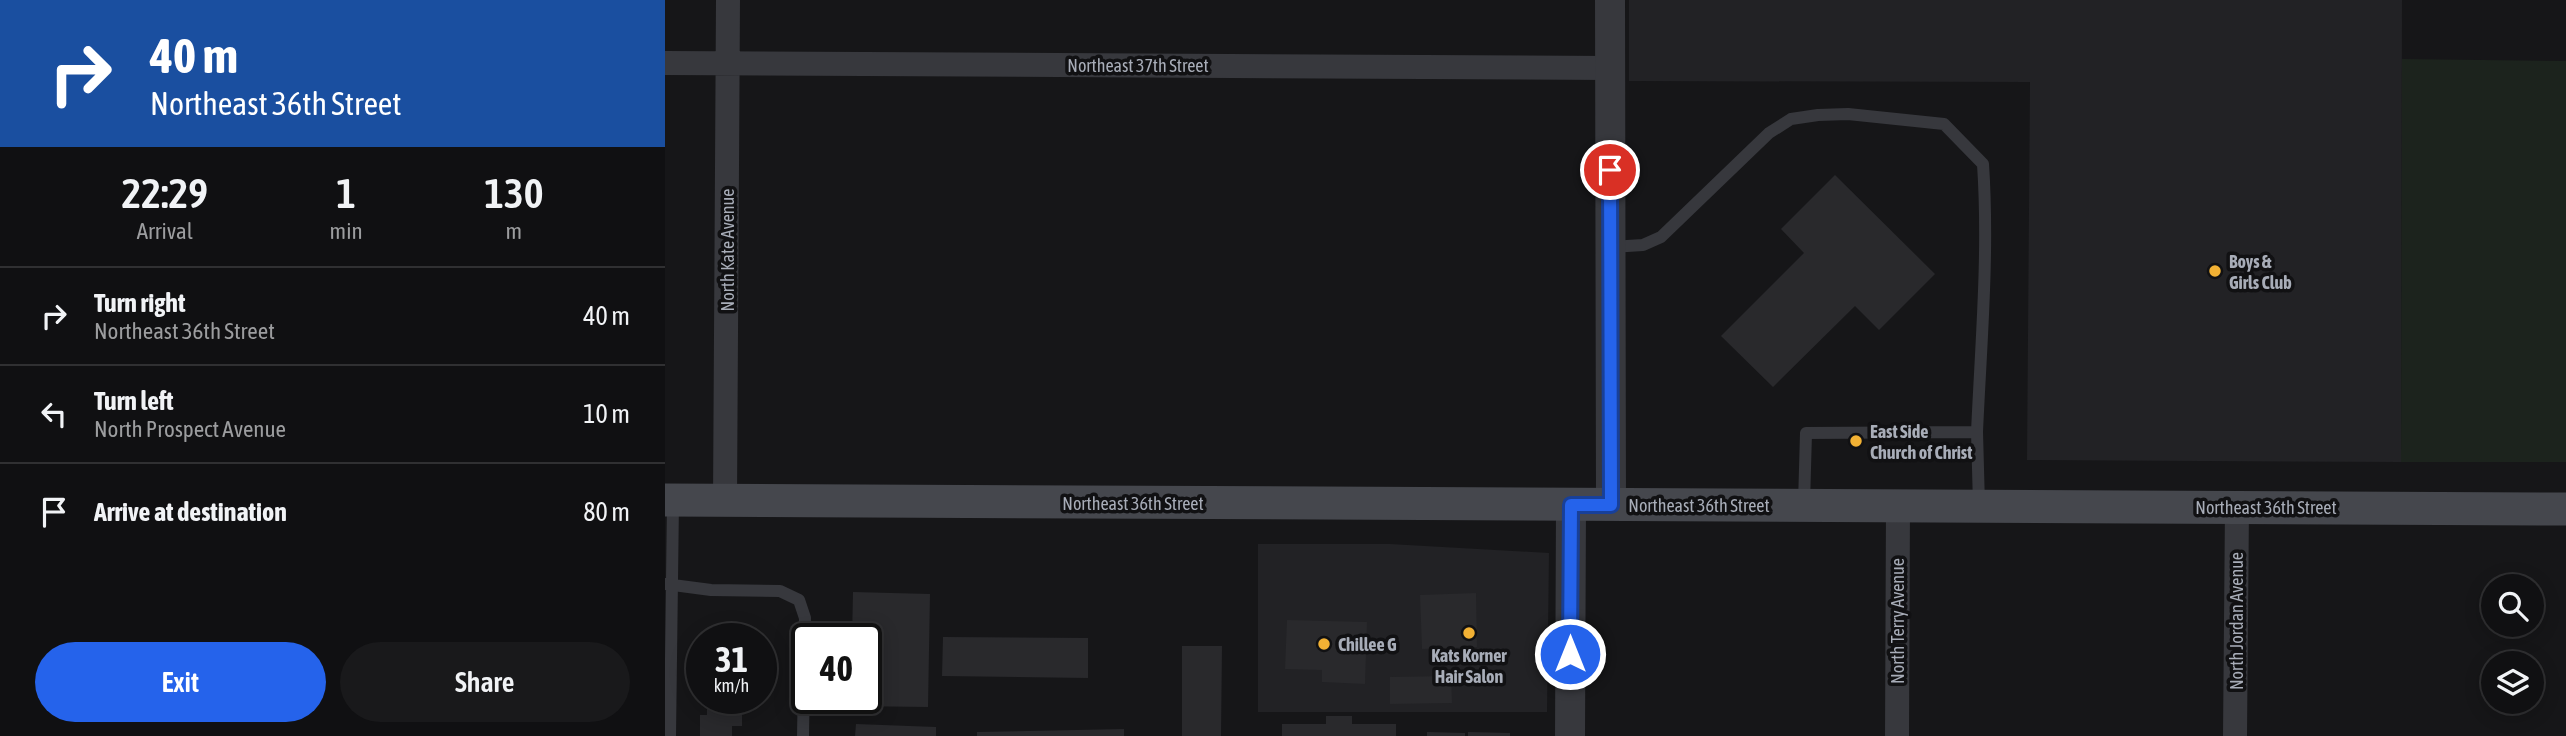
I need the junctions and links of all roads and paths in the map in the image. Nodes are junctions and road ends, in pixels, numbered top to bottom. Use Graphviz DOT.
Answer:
graph roads {
  1 [pos="728,0"];
  2 [pos="1611,0"];
  3 [pos="665,63"];
  4 [pos="728,63"];
  5 [pos="1610,68"];
  6 [pos="1610,247"];
  7 [pos="1976,432"];
  8 [pos="669,500"];
  9 [pos="725,501"];
  10 [pos="1571,505"];
  11 [pos="1611,505"];
  12 [pos="1804,505"];
  13 [pos="1898,505"];
  14 [pos="1979,505"];
  15 [pos="2237,506"];
  16 [pos="2566,509"];
  17 [pos="669,585"];
  18 [pos="670,736"];
  19 [pos="803,736"];
  20 [pos="1570,736"];
  21 [pos="1897,736"];
  22 [pos="2235,736"];
  1 -- 4 [label="street, North Kate Avenue"];
  2 -- 5 [label="street"];
  3 -- 4 [label="street, Northeast 37th Street"];
  4 -- 5 [label="street, Northeast 37th Street"];
  4 -- 9 [label="street, North Kate Avenue"];
  5 -- 6 [label="street"];
  6 -- 7 [label="lane"];
  6 -- 11 [label="street"];
  7 -- 12 [label="lane"];
  7 -- 14 [label="lane"];
  8 -- 9 [label="main road, Northeast 36th Street"];
  8 -- 17 [label="lane"];
  9 -- 10 [label="main road, Northeast 36th Street"];
  10 -- 11 [label="main road, Northeast 36th Street"];
  10 -- 20 [label="street"];
  11 -- 12 [label="main road, Northeast 36th Street"];
  12 -- 13 [label="main road, Northeast 36th Street"];
  13 -- 14 [label="main road, Northeast 36th Street"];
  13 -- 21 [label="street, North Terry Avenue"];
  14 -- 15 [label="main road, Northeast 36th Street"];
  15 -- 16 [label="main road, Northeast 36th Street"];
  15 -- 22 [label="street, North Jordan Avenue"];
  17 -- 18 [label="lane"];
  17 -- 19 [label="lane"];
}
